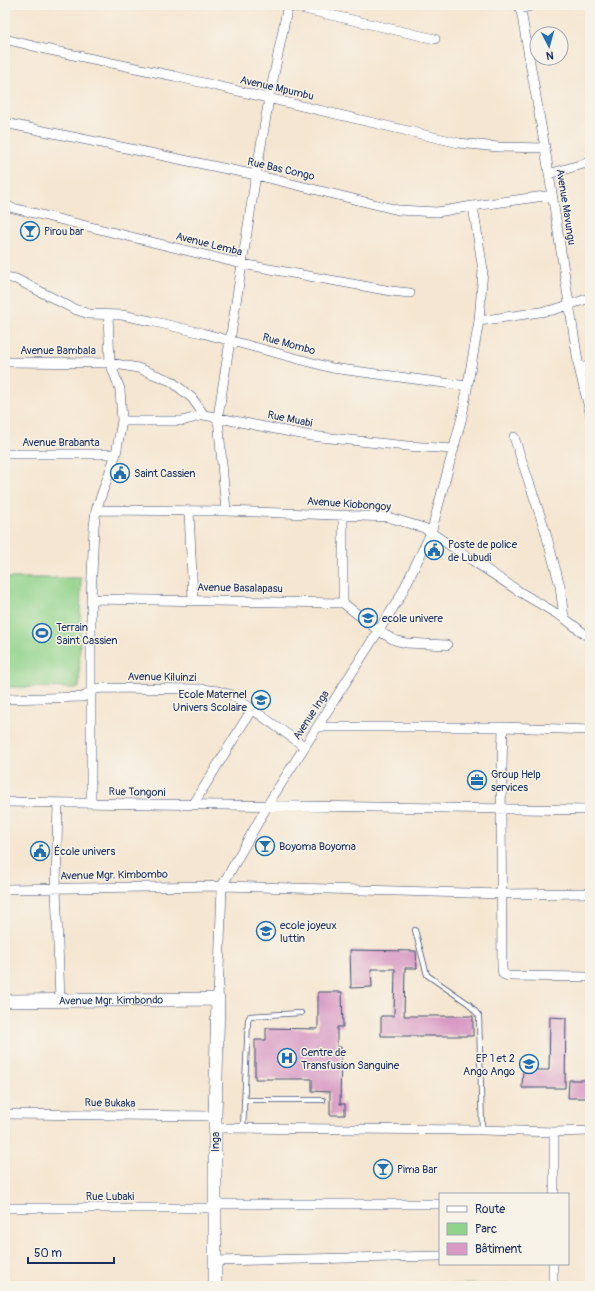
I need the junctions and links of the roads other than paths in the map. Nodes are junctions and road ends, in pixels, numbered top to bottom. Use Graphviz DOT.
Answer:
graph roads {
  1 [pos="288,5"];
  2 [pos="535,5"];
  3 [pos="520,7"];
  4 [pos="5,39"];
  5 [pos="435,39"];
  6 [pos="269,99"];
  7 [pos="5,123"];
  8 [pos="545,148"];
  9 [pos="590,162"];
  10 [pos="549,174"];
  11 [pos="256,175"];
  12 [pos="552,195"];
  13 [pos="5,206"];
  14 [pos="473,206"];
  15 [pos="242,264"];
  16 [pos="5,277"];
  17 [pos="410,293"];
  18 [pos="590,298"];
  19 [pos="569,305"];
  20 [pos="108,315"];
  21 [pos="479,322"];
  22 [pos="229,340"];
  23 [pos="5,362"];
  24 [pos="110,363"];
  25 [pos="590,366"];
  26 [pos="579,368"];
  27 [pos="467,386"];
  28 [pos="590,412"];
  29 [pos="204,415"];
  30 [pos="218,417"];
  31 [pos="122,421"];
  32 [pos="514,437"];
  33 [pos="454,449"];
  34 [pos="5,454"];
  35 [pos="116,454"];
  36 [pos="96,510"];
  37 [pos="190,511"];
  38 [pos="226,511"];
  39 [pos="344,515"];
  40 [pos="431,533"];
  41 [pos="91,599"];
  42 [pos="193,599"];
  43 [pos="343,603"];
  44 [pos="564,618"];
  45 [pos="379,631"];
  46 [pos="590,638"];
  47 [pos="447,645"];
  48 [pos="90,694"];
  49 [pos="5,699"];
  50 [pos="252,709"];
  51 [pos="318,727"];
  52 [pos="503,728"];
  53 [pos="590,730"];
  54 [pos="304,746"];
  55 [pos="5,802"];
  56 [pos="91,803"];
  57 [pos="58,804"];
  58 [pos="192,805"];
  59 [pos="268,805"];
  60 [pos="501,809"];
  61 [pos="590,810"];
  62 [pos="222,886"];
  63 [pos="56,888"];
  64 [pos="5,889"];
  65 [pos="590,893"];
  66 [pos="502,894"];
  67 [pos="416,930"];
  68 [pos="590,977"];
  69 [pos="218,999"];
  70 [pos="60,1000"];
  71 [pos="5,1001"];
  72 [pos="301,1013"];
  73 [pos="244,1100"];
  74 [pos="323,1100"];
  75 [pos="5,1114"];
  76 [pos="215,1122"];
  77 [pos="243,1129"];
  78 [pos="482,1130"];
  79 [pos="590,1131"];
  80 [pos="554,1132"];
  81 [pos="554,1193"];
  82 [pos="439,1204"];
  83 [pos="215,1206"];
  84 [pos="5,1208"];
  85 [pos="439,1256"];
  86 [pos="214,1261"];
  87 [pos="553,1265"];
  88 [pos="215,1286"];
  89 [pos="553,1286"];
  1 -- 5 [label="street"];
  1 -- 6 [label="street"];
  2 -- 3 [label="street"];
  3 -- 8 [label="street, Avenue Mavungu"];
  4 -- 6 [label="street, Avenue Mpumbu"];
  6 -- 8 [label="street, Avenue Mpumbu"];
  6 -- 11 [label="street"];
  7 -- 11 [label="street, Rue Bas Congo"];
  8 -- 10 [label="street, Avenue Mavungu"];
  9 -- 10 [label="street"];
  10 -- 12 [label="street, Avenue Mavungu"];
  11 -- 14 [label="street, Rue Bas Congo"];
  11 -- 15 [label="street"];
  12 -- 14 [label="street, Rue Bas Congo"];
  12 -- 19 [label="street, Avenue Mavungu"];
  13 -- 15 [label="street, Avenue Lemba"];
  14 -- 21 [label="street, Avenue Inga"];
  15 -- 17 [label="street, Avenue Lemba"];
  15 -- 22 [label="street"];
  16 -- 20 [label="street, Rue Mombo"];
  18 -- 19 [label="street"];
  19 -- 21 [label="street"];
  19 -- 26 [label="street, Avenue Mavungu"];
  20 -- 22 [label="street, Rue Mombo"];
  20 -- 24 [label="street"];
  21 -- 27 [label="street, Avenue Inga"];
  22 -- 27 [label="street, Rue Mombo"];
  22 -- 30 [label="street"];
  23 -- 24 [label="street, Avenue Bambala"];
  24 -- 29 [label="street, Avenue Bambala"];
  24 -- 31 [label="street"];
  25 -- 26 [label="street"];
  26 -- 28 [label="street, Avenue Mavungu"];
  27 -- 33 [label="street, Avenue Inga"];
  29 -- 30 [label="street, Rue Muabi"];
  29 -- 31 [label="street, Rue Muabi"];
  30 -- 33 [label="street, Rue Muabi"];
  30 -- 38 [label="street"];
  31 -- 35 [label="street"];
  32 -- 44 [label="street"];
  33 -- 40 [label="street, Avenue Inga"];
  34 -- 35 [label="street, Avenue Brabanta"];
  35 -- 36 [label="street"];
  36 -- 37 [label="street, Avenue Kiobongoy"];
  36 -- 41 [label="street"];
  37 -- 38 [label="street, Avenue Kiobongoy"];
  37 -- 42 [label="street"];
  38 -- 39 [label="street, Avenue Kiobongoy"];
  39 -- 40 [label="street, Avenue Kiobongoy"];
  39 -- 43 [label="street"];
  40 -- 44 [label="street, Avenue Kiobongoy"];
  40 -- 45 [label="street, Avenue Inga"];
  41 -- 42 [label="street, Avenue Basalapasu"];
  41 -- 48 [label="street"];
  42 -- 43 [label="street, Avenue Basalapasu"];
  43 -- 45 [label="street"];
  44 -- 46 [label="street, Avenue Kiobongoy"];
  45 -- 47 [label="street"];
  45 -- 51 [label="street, Avenue Inga"];
  48 -- 49 [label="street, Avenue Kiluinzi"];
  48 -- 50 [label="street, Avenue Kiluinzi"];
  48 -- 56 [label="street"];
  50 -- 54 [label="street, Avenue Kiluinzi"];
  50 -- 58 [label="street"];
  51 -- 52 [label="street"];
  51 -- 54 [label="street, Avenue Inga"];
  52 -- 53 [label="street"];
  52 -- 60 [label="street"];
  54 -- 59 [label="street, Avenue Inga"];
  55 -- 57 [label="street, Rue Tongoni"];
  56 -- 57 [label="street, Rue Tongoni"];
  56 -- 58 [label="street, Rue Tongoni"];
  57 -- 63 [label="street"];
  58 -- 59 [label="street, Rue Tongoni"];
  59 -- 60 [label="street, Rue Tongoni"];
  59 -- 62 [label="street, Avenue Inga"];
  60 -- 61 [label="street, Rue Tongoni"];
  60 -- 66 [label="street"];
  62 -- 63 [label="street, Avenue Mgr. Kimbombo"];
  62 -- 66 [label="street, Avenue Mgr. Kimbombo"];
  62 -- 69 [label="street, Avenue Inga"];
  63 -- 64 [label="street, Avenue Mgr. Kimbombo"];
  63 -- 70 [label="street"];
  65 -- 66 [label="street, Avenue Mgr. Kimbombo"];
  66 -- 68 [label="street"];
  67 -- 78 [label="lane"];
  69 -- 70 [label="street, Avenue Mgr. Kimbondo"];
  69 -- 76 [label="street, Inga"];
  70 -- 71 [label="street, Avenue Mgr. Kimbondo"];
  72 -- 73 [label="lane"];
  73 -- 74 [label="lane"];
  73 -- 77 [label="lane"];
  75 -- 76 [label="street, Rue Bukaka"];
  76 -- 77 [label="street, Rue Bukaka"];
  76 -- 83 [label="street, Inga"];
  77 -- 78 [label="street, Rue Bukaka"];
  78 -- 80 [label="street, Rue Bukaka"];
  79 -- 80 [label="street, Rue Bukaka"];
  80 -- 81 [label="street"];
  82 -- 83 [label="street, Rue Lubaki"];
  83 -- 84 [label="street, Rue Lubaki"];
  83 -- 86 [label="street, Inga"];
  85 -- 86 [label="street"];
  86 -- 88 [label="street, Inga"];
  87 -- 89 [label="street"];
}
